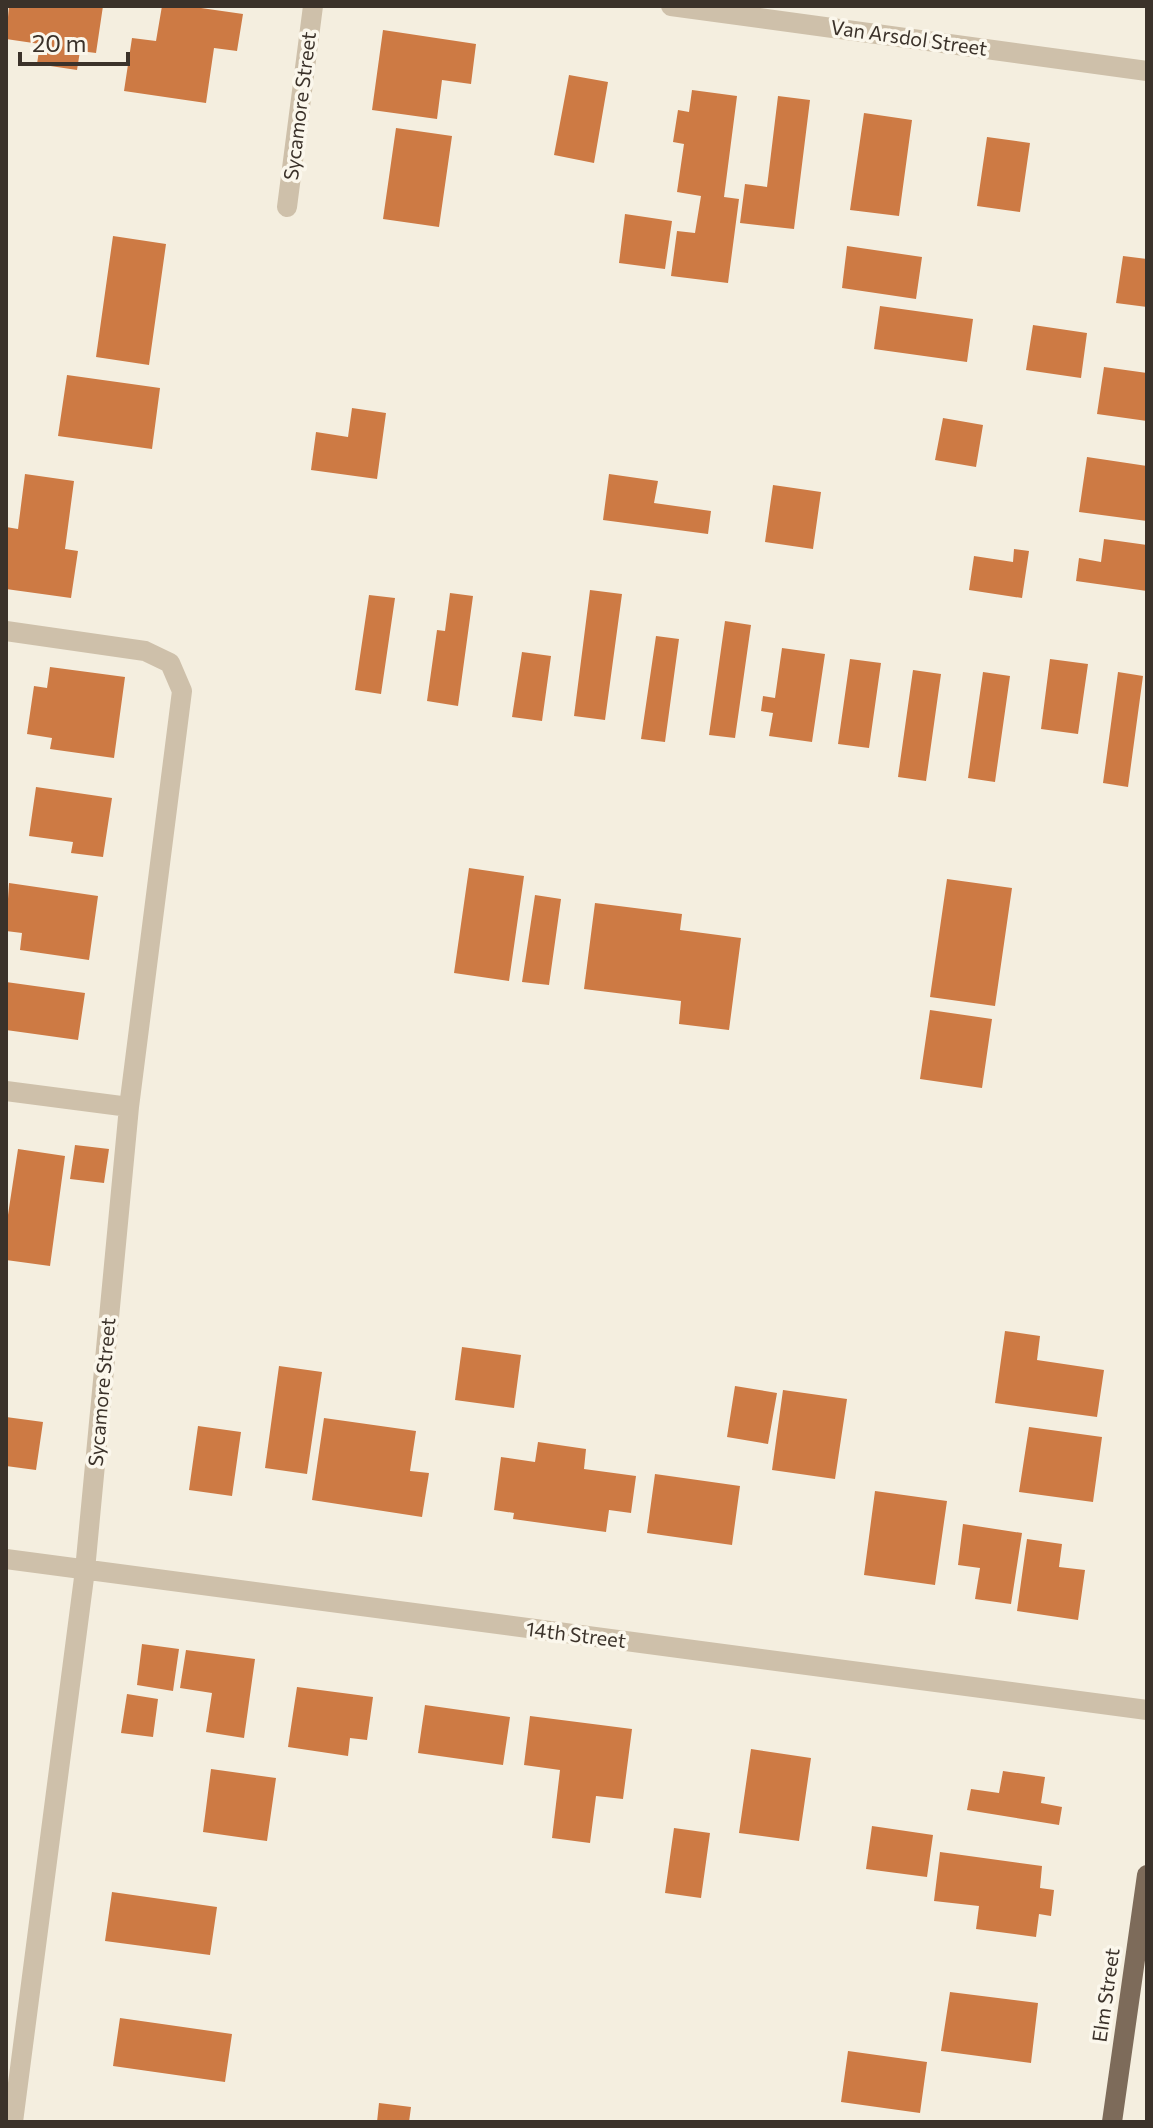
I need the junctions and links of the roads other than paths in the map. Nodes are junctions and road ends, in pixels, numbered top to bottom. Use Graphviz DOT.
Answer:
graph roads {
  1 [pos="313,6"];
  2 [pos="671,6"];
  3 [pos="1147,71"];
  4 [pos="287,207"];
  5 [pos="6,631"];
  6 [pos="6,1091"];
  7 [pos="129,1107"];
  8 [pos="6,1559"];
  9 [pos="85,1570"];
  10 [pos="1147,1710"];
  11 [pos="1147,1875"];
  12 [pos="13,2122"];
  13 [pos="1112,2122"];
  1 -- 4 [label="street, Sycamore Street"];
  2 -- 3 [label="street, Van Arsdol Street"];
  5 -- 7 [label="street, Sycamore Street"];
  6 -- 7 [label="street"];
  7 -- 9 [label="street, Sycamore Street"];
  8 -- 9 [label="street, 14th Street"];
  9 -- 10 [label="street, 14th Street"];
  9 -- 12 [label="street, Sycamore Street"];
  11 -- 13 [label="main road, Elm Street"];
}
